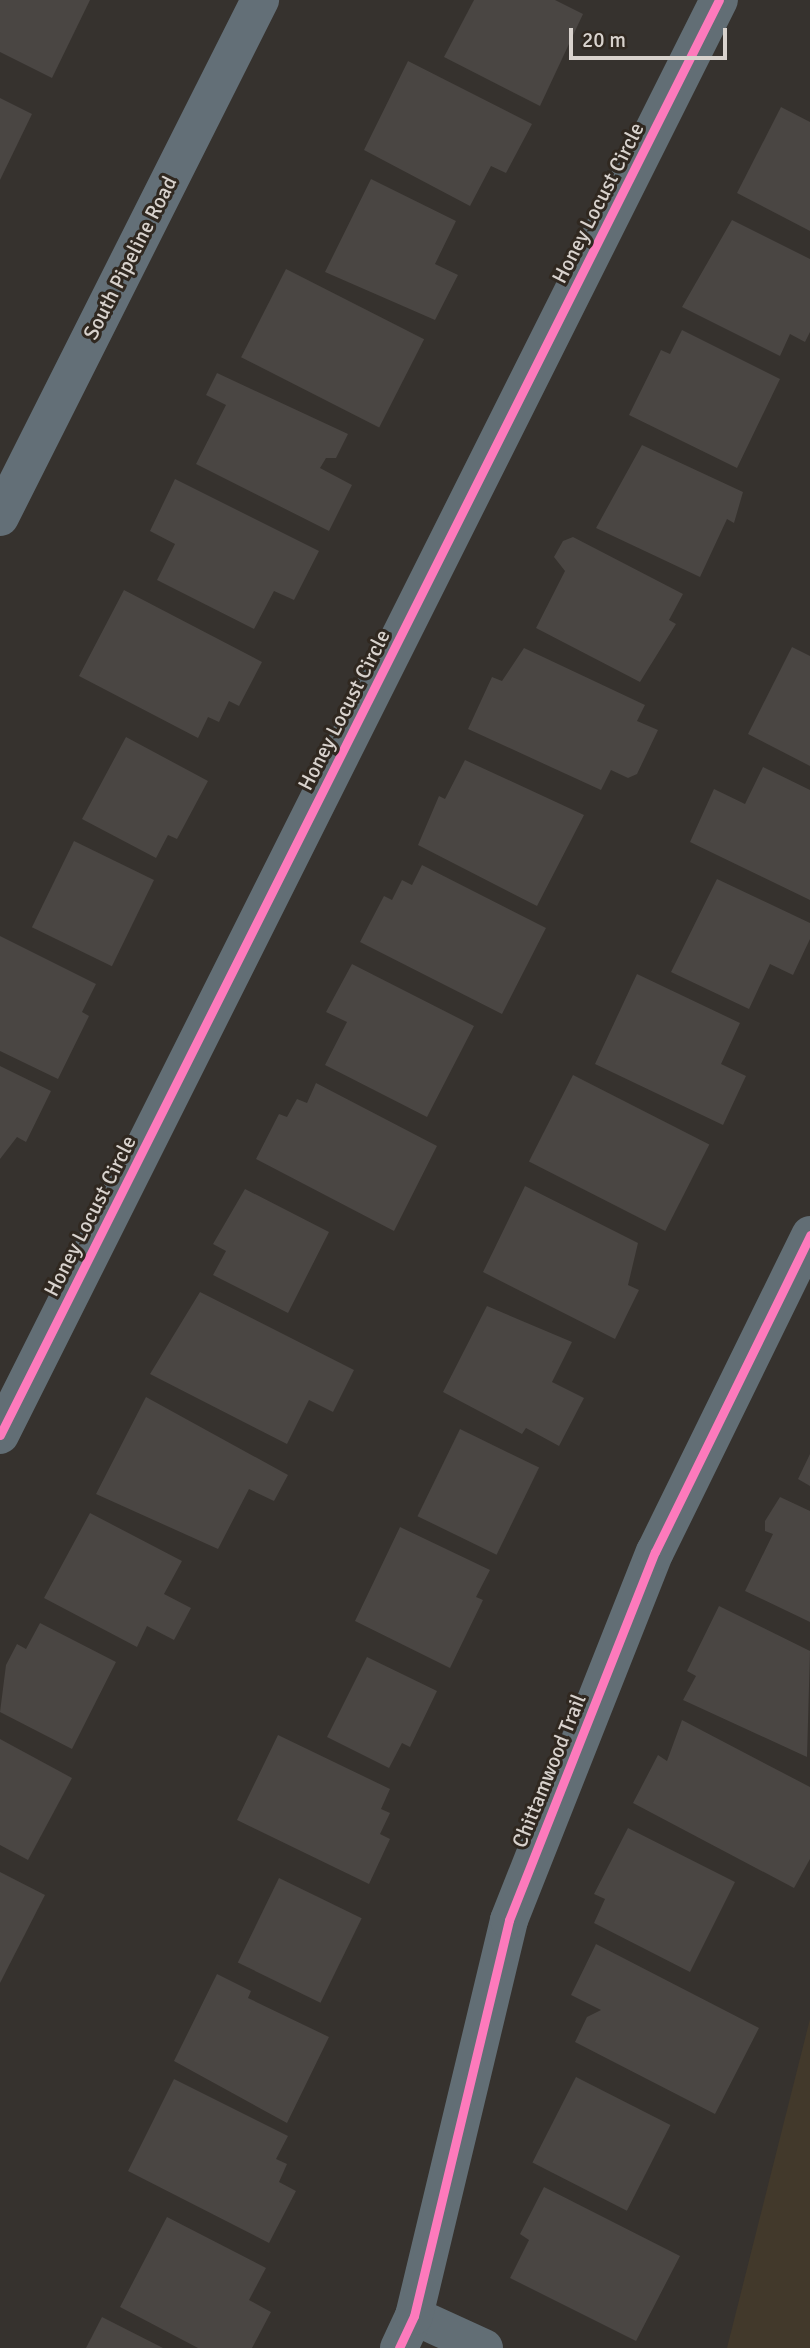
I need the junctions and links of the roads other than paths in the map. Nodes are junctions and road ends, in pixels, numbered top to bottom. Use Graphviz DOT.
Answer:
graph roads {
  1 [pos="260,0"];
  2 [pos="719,0"];
  3 [pos="0,517"];
  4 [pos="810,1235"];
  5 [pos="0,1435"];
  6 [pos="407,2332"];
  7 [pos="484,2348"];
  1 -- 3 [label="street, South Pipeline Road"];
  2 -- 5 [label="street, Honey Locust Circle"];
  4 -- 6 [label="street, Chittamwood Trail"];
  6 -- 7 [label="street"];
}
